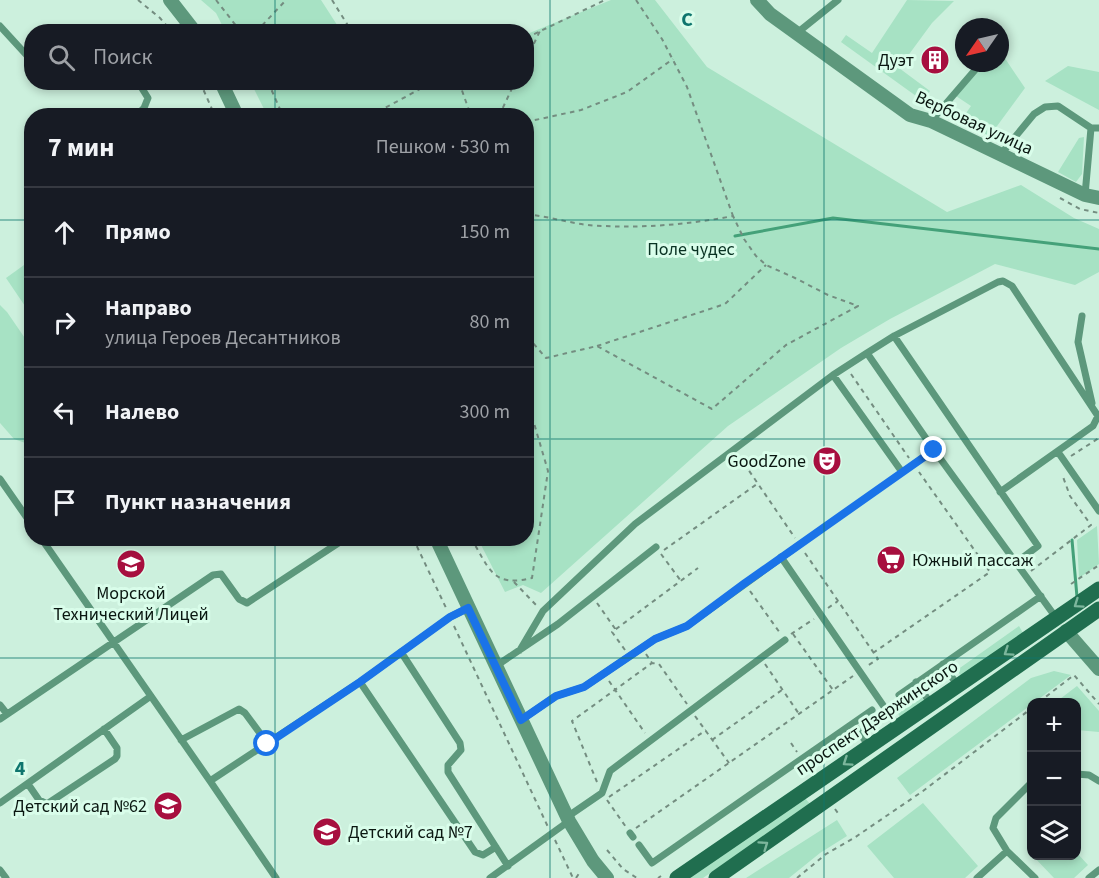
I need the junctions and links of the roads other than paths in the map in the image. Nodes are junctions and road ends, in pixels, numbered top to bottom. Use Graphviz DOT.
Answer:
graph roads {
  1 [pos="170,0"];
  2 [pos="757,0"];
  3 [pos="838,0"];
  4 [pos="189,24"];
  5 [pos="0,26"];
  6 [pos="796,33"];
  7 [pos="24,52"];
  8 [pos="973,72"];
  9 [pos="143,90"];
  10 [pos="225,90"];
  11 [pos="144,108"];
  12 [pos="233,108"];
  13 [pos="931,121"];
  14 [pos="1095,128"];
  15 [pos="1001,154"];
  16 [pos="1084,195"];
  17 [pos="1099,198"];
  18 [pos="1082,316"];
  19 [pos="894,336"];
  20 [pos="867,353"];
  21 [pos="833,375"];
  22 [pos="1092,405"];
  23 [pos="934,450"];
  24 [pos="1058,452"];
  25 [pos="914,464"];
  26 [pos="902,472"];
  27 [pos="0,479"];
  28 [pos="1000,492"];
  29 [pos="1099,511"];
  30 [pos="24,514"];
  31 [pos="799,545"];
  32 [pos="47,546"];
  33 [pos="334,546"];
  34 [pos="440,546"];
  35 [pos="656,547"];
  36 [pos="781,557"];
  37 [pos="1017,562"];
  38 [pos="1099,589"];
  39 [pos="1041,596"];
  40 [pos="468,608"];
  41 [pos="1099,609"];
  42 [pos="1061,625"];
  43 [pos="785,640"];
  44 [pos="113,642"];
  45 [pos="520,650"];
  46 [pos="401,652"];
  47 [pos="943,664"];
  48 [pos="496,666"];
  49 [pos="1099,669"];
  50 [pos="360,682"];
  51 [pos="916,682"];
  52 [pos="958,686"];
  53 [pos="898,695"];
  54 [pos="151,696"];
  55 [pos="931,704"];
  56 [pos="0,705"];
  57 [pos="872,710"];
  58 [pos="3,717"];
  59 [pos="521,720"];
  60 [pos="853,724"];
  61 [pos="898,727"];
  62 [pos="104,729"];
  63 [pos="181,740"];
  64 [pos="267,744"];
  65 [pos="869,747"];
  66 [pos="1081,774"];
  67 [pos="210,781"];
  68 [pos="1099,781"];
  69 [pos="28,784"];
  70 [pos="1027,787"];
  71 [pos="0,803"];
  72 [pos="568,819"];
  73 [pos="639,845"];
  74 [pos="496,847"];
  75 [pos="1007,850"];
  76 [pos="508,866"];
  77 [pos="0,870"];
  78 [pos="1099,870"];
  79 [pos="665,877"];
  80 [pos="6,878"];
  81 [pos="276,878"];
  82 [pos="489,878"];
  83 [pos="607,878"];
  84 [pos="716,878"];
  85 [pos="977,878"];
  86 [pos="1035,878"];
  87 [pos="1089,878"];
  1 -- 4 [label="street"];
  2 -- 6 [label="street, Вербовая улица"];
  3 -- 6 [label="lane"];
  5 -- 7 [label="lane"];
  6 -- 13 [label="street, Вербовая улица"];
  8 -- 13 [label="lane"];
  9 -- 11 [label="lane"];
  10 -- 12 [label="street"];
  13 -- 15 [label="street, Вербовая улица"];
  14 -- 15 [label="lane"];
  14 -- 16 [label="lane"];
  15 -- 16 [label="street, Вербовая улица"];
  16 -- 17 [label="street, Вербовая улица"];
  18 -- 22 [label="lane"];
  19 -- 20 [label="lane"];
  19 -- 22 [label="lane"];
  19 -- 28 [label="lane"];
  20 -- 21 [label="lane"];
  20 -- 23 [label="lane"];
  21 -- 26 [label="lane"];
  21 -- 45 [label="lane"];
  22 -- 24 [label="lane"];
  23 -- 25 [label="lane"];
  23 -- 37 [label="lane"];
  24 -- 28 [label="lane"];
  24 -- 29 [label="lane"];
  27 -- 30 [label="lane"];
  28 -- 37 [label="lane"];
  31 -- 36 [label="lane"];
  32 -- 44 [label="lane"];
  33 -- 44 [label="lane"];
  34 -- 40 [label="street"];
  35 -- 45 [label="lane"];
  36 -- 59 [label="lane"];
  36 -- 61 [label="lane"];
  37 -- 39 [label="lane"];
  38 -- 42 [label="street, проспект Дзержинского, one-way"];
  39 -- 42 [label="lane"];
  39 -- 47 [label="lane"];
  40 -- 46 [label="lane"];
  40 -- 48 [label="street"];
  41 -- 42 [label="street, проспект Дзержинского"];
  42 -- 49 [label="street"];
  42 -- 52 [label="street, проспект Дзержинского, one-way"];
  84 -- 42 [label="street, проспект Дзержинского, one-way"];
  43 -- 72 [label="lane"];
  44 -- 54 [label="lane"];
  44 -- 58 [label="lane"];
  45 -- 48 [label="lane"];
  46 -- 50 [label="lane"];
  46 -- 74 [label="lane"];
  47 -- 51 [label="lane"];
  47 -- 52 [label="lane"];
  48 -- 59 [label="street"];
  50 -- 64 [label="lane"];
  50 -- 74 [label="lane"];
  51 -- 53 [label="lane"];
  51 -- 55 [label="lane"];
  52 -- 55 [label="street, проспект Дзержинского"];
  54 -- 62 [label="lane"];
  54 -- 63 [label="lane"];
  55 -- 61 [label="street, проспект Дзержинского"];
  56 -- 58 [label="lane"];
  57 -- 60 [label="lane"];
  59 -- 72 [label="street"];
  60 -- 65 [label="lane"];
  60 -- 73 [label="lane"];
  61 -- 65 [label="street, проспект Дзержинского"];
  62 -- 69 [label="lane"];
  62 -- 69 [label="lane"];
  63 -- 64 [label="lane"];
  63 -- 67 [label="lane"];
  64 -- 67 [label="lane"];
  65 -- 79 [label="street, проспект Дзержинского, one-way"];
  66 -- 68 [label="lane"];
  67 -- 81 [label="lane"];
  69 -- 71 [label="lane"];
  70 -- 75 [label="lane"];
  72 -- 76 [label="lane"];
  72 -- 83 [label="street"];
  74 -- 76 [label="lane"];
  75 -- 85 [label="lane"];
  75 -- 86 [label="lane"];
  76 -- 82 [label="lane"];
  77 -- 80 [label="lane"];
  78 -- 87 [label="lane"];
}
